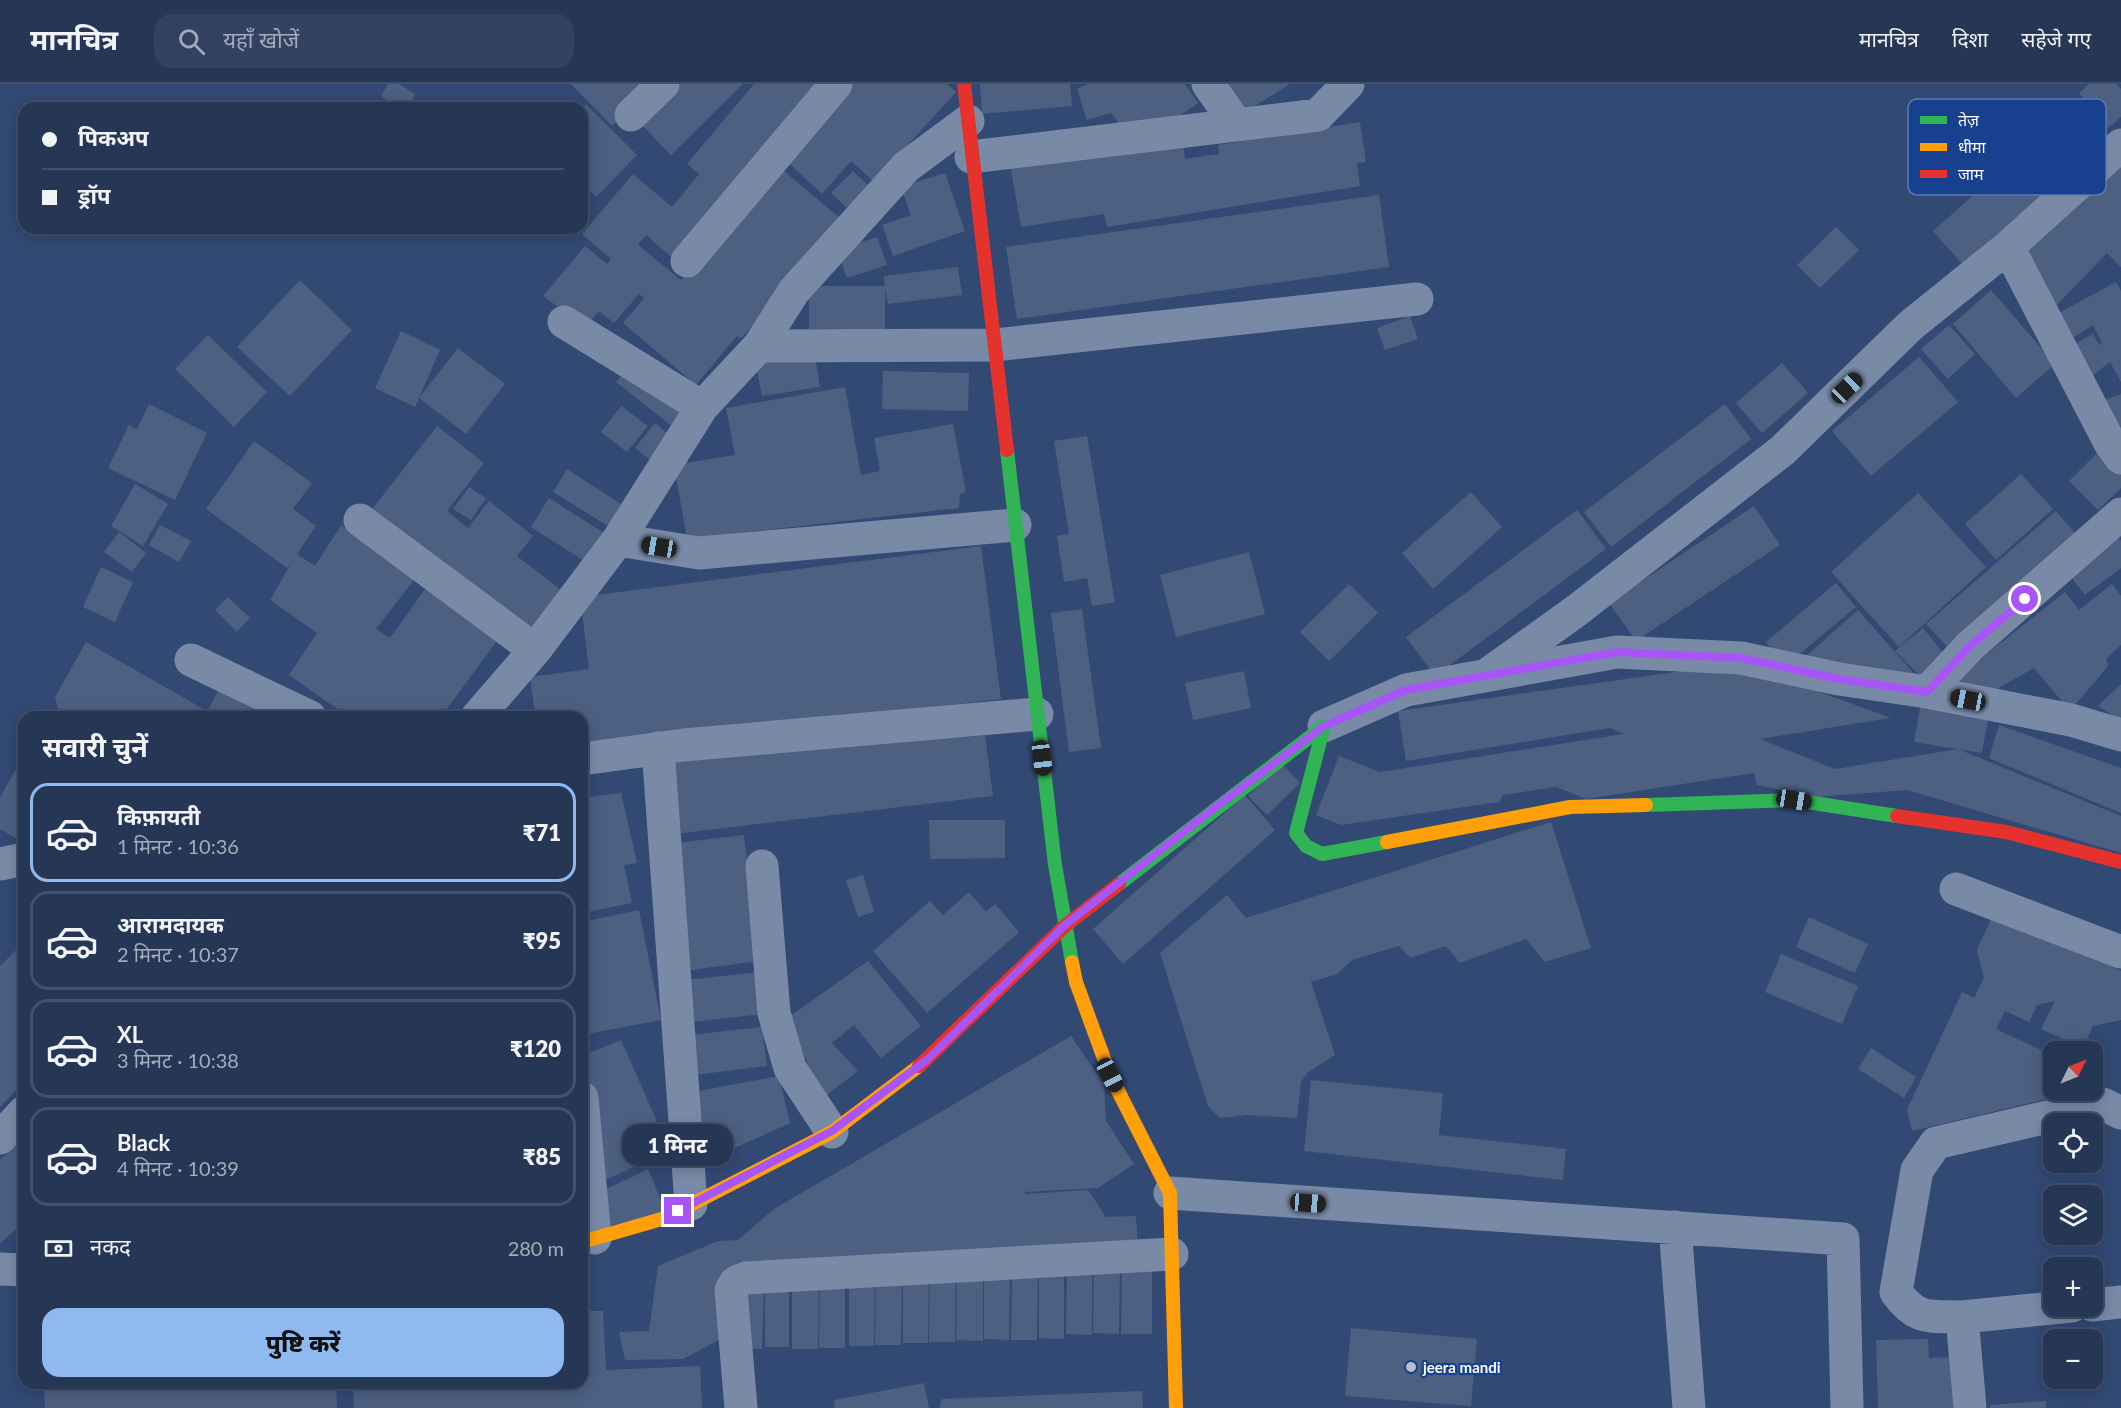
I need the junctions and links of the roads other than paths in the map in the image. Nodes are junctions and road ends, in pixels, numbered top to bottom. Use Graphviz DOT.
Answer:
graph roads {
  1 [pos="663,84"];
  2 [pos="836,84"];
  3 [pos="964,84"];
  4 [pos="1208,84"];
  5 [pos="1348,84"];
  6 [pos="631,115"];
  7 [pos="968,121"];
  8 [pos="1237,125"];
  9 [pos="2121,146"];
  10 [pos="971,158"];
  11 [pos="2106,159"];
  12 [pos="2066,195"];
  13 [pos="2008,247"];
  14 [pos="687,261"];
  15 [pos="1417,299"];
  16 [pos="564,322"];
  17 [pos="995,345"];
  18 [pos="759,346"];
  19 [pos="702,407"];
  20 [pos="2121,458"];
  21 [pos="2121,514"];
  22 [pos="360,520"];
  23 [pos="1015,525"];
  24 [pos="618,540"];
  25 [pos="535,650"];
  26 [pos="191,660"];
  27 [pos="1488,674"];
  28 [pos="1927,692"];
  29 [pos="297,711"];
  30 [pos="482,711"];
  31 [pos="1037,714"];
  32 [pos="1324,726"];
  33 [pos="2121,735"];
  34 [pos="658,748"];
  35 [pos="588,758"];
  36 [pos="18,860"];
  37 [pos="2121,862"];
  38 [pos="0,864"];
  39 [pos="762,866"];
  40 [pos="1956,889"];
  41 [pos="1065,925"];
  42 [pos="2121,952"];
  43 [pos="2121,1113"];
  44 [pos="18,1118"];
  45 [pos="832,1131"];
  46 [pos="0,1138"];
  47 [pos="1170,1193"];
  48 [pos="691,1204"];
  49 [pos="1675,1227"];
  50 [pos="588,1240"];
  51 [pos="1172,1254"];
  52 [pos="0,1269"];
  53 [pos="18,1270"];
  54 [pos="2121,1302"];
  55 [pos="2103,1304"];
  56 [pos="2043,1309"];
  57 [pos="1962,1317"];
  58 [pos="741,1408"];
  59 [pos="1176,1408"];
  60 [pos="1689,1408"];
  61 [pos="1847,1408"];
  62 [pos="1970,1408"];
  1 -- 6 [label="street"];
  2 -- 14 [label="street"];
  3 -- 7 [label="street"];
  4 -- 8 [label="street"];
  5 -- 8 [label="street"];
  7 -- 10 [label="street"];
  7 -- 18 [label="street"];
  8 -- 10 [label="street"];
  9 -- 11 [label="street"];
  10 -- 17 [label="street"];
  12 -- 13 [label="street"];
  13 -- 20 [label="street"];
  13 -- 27 [label="street"];
  15 -- 17 [label="street"];
  16 -- 19 [label="street"];
  17 -- 18 [label="street"];
  17 -- 23 [label="street"];
  18 -- 19 [label="street"];
  19 -- 24 [label="street"];
  21 -- 28 [label="street"];
  22 -- 25 [label="street"];
  23 -- 24 [label="street"];
  23 -- 31 [label="street"];
  24 -- 25 [label="street"];
  25 -- 30 [label="street"];
  26 -- 29 [label="street"];
  27 -- 28 [label="street"];
  27 -- 32 [label="street"];
  28 -- 33 [label="street"];
  31 -- 34 [label="street"];
  31 -- 41 [label="street"];
  32 -- 37 [label="street"];
  32 -- 41 [label="street"];
  34 -- 35 [label="street"];
  34 -- 48 [label="street"];
  36 -- 38 [label="street"];
  39 -- 45 [label="street"];
  40 -- 42 [label="street"];
  41 -- 45 [label="street"];
  41 -- 47 [label="street"];
  43 -- 57 [label="street"];
  44 -- 46 [label="street"];
  45 -- 48 [label="street"];
  47 -- 49 [label="street"];
  47 -- 51 [label="street"];
  48 -- 50 [label="street"];
  49 -- 60 [label="street"];
  49 -- 61 [label="street"];
  51 -- 58 [label="street"];
  51 -- 59 [label="street"];
  52 -- 53 [label="street"];
  54 -- 55 [label="street"];
  56 -- 57 [label="street"];
  57 -- 62 [label="street"];
}
